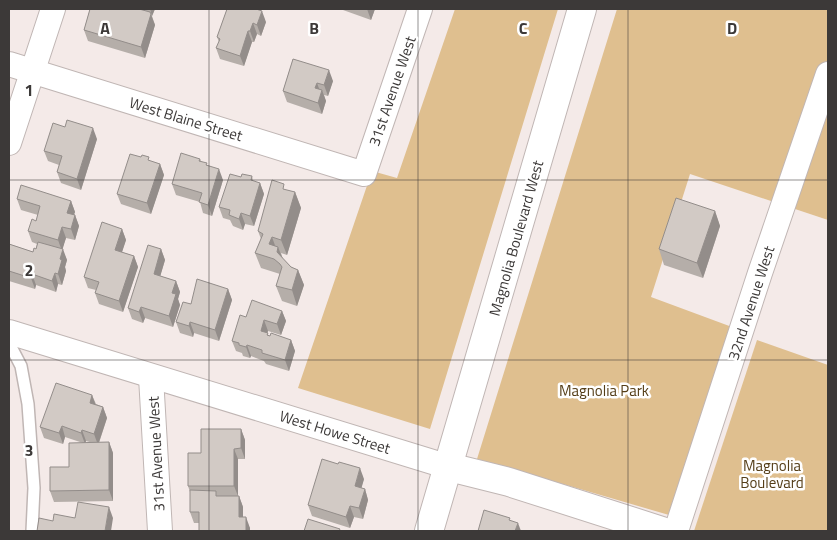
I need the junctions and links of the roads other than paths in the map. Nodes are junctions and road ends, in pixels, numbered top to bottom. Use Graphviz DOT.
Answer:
graph roads {
  1 [pos="53,9"];
  2 [pos="420,9"];
  3 [pos="582,9"];
  4 [pos="9,64"];
  5 [pos="33,72"];
  6 [pos="828,74"];
  7 [pos="9,143"];
  8 [pos="364,174"];
  9 [pos="9,332"];
  10 [pos="9,343"];
  11 [pos="151,377"];
  12 [pos="449,467"];
  13 [pos="32,531"];
  14 [pos="160,531"];
  15 [pos="428,531"];
  16 [pos="662,531"];
  17 [pos="676,531"];
  1 -- 5 [label="street"];
  2 -- 8 [label="street, 31st Avenue West"];
  3 -- 12 [label="main road, Magnolia Boulevard West"];
  4 -- 5 [label="street, West Blaine Street"];
  5 -- 7 [label="street"];
  5 -- 8 [label="street, West Blaine Street"];
  6 -- 17 [label="street, 32nd Avenue West"];
  9 -- 11 [label="street, West Howe Street"];
  10 -- 13 [label="lane"];
  11 -- 12 [label="street, West Howe Street"];
  11 -- 14 [label="street, 31st Avenue West"];
  12 -- 15 [label="main road, Magnolia Boulevard West"];
  12 -- 16 [label="main road, West Howe Street"];
}
